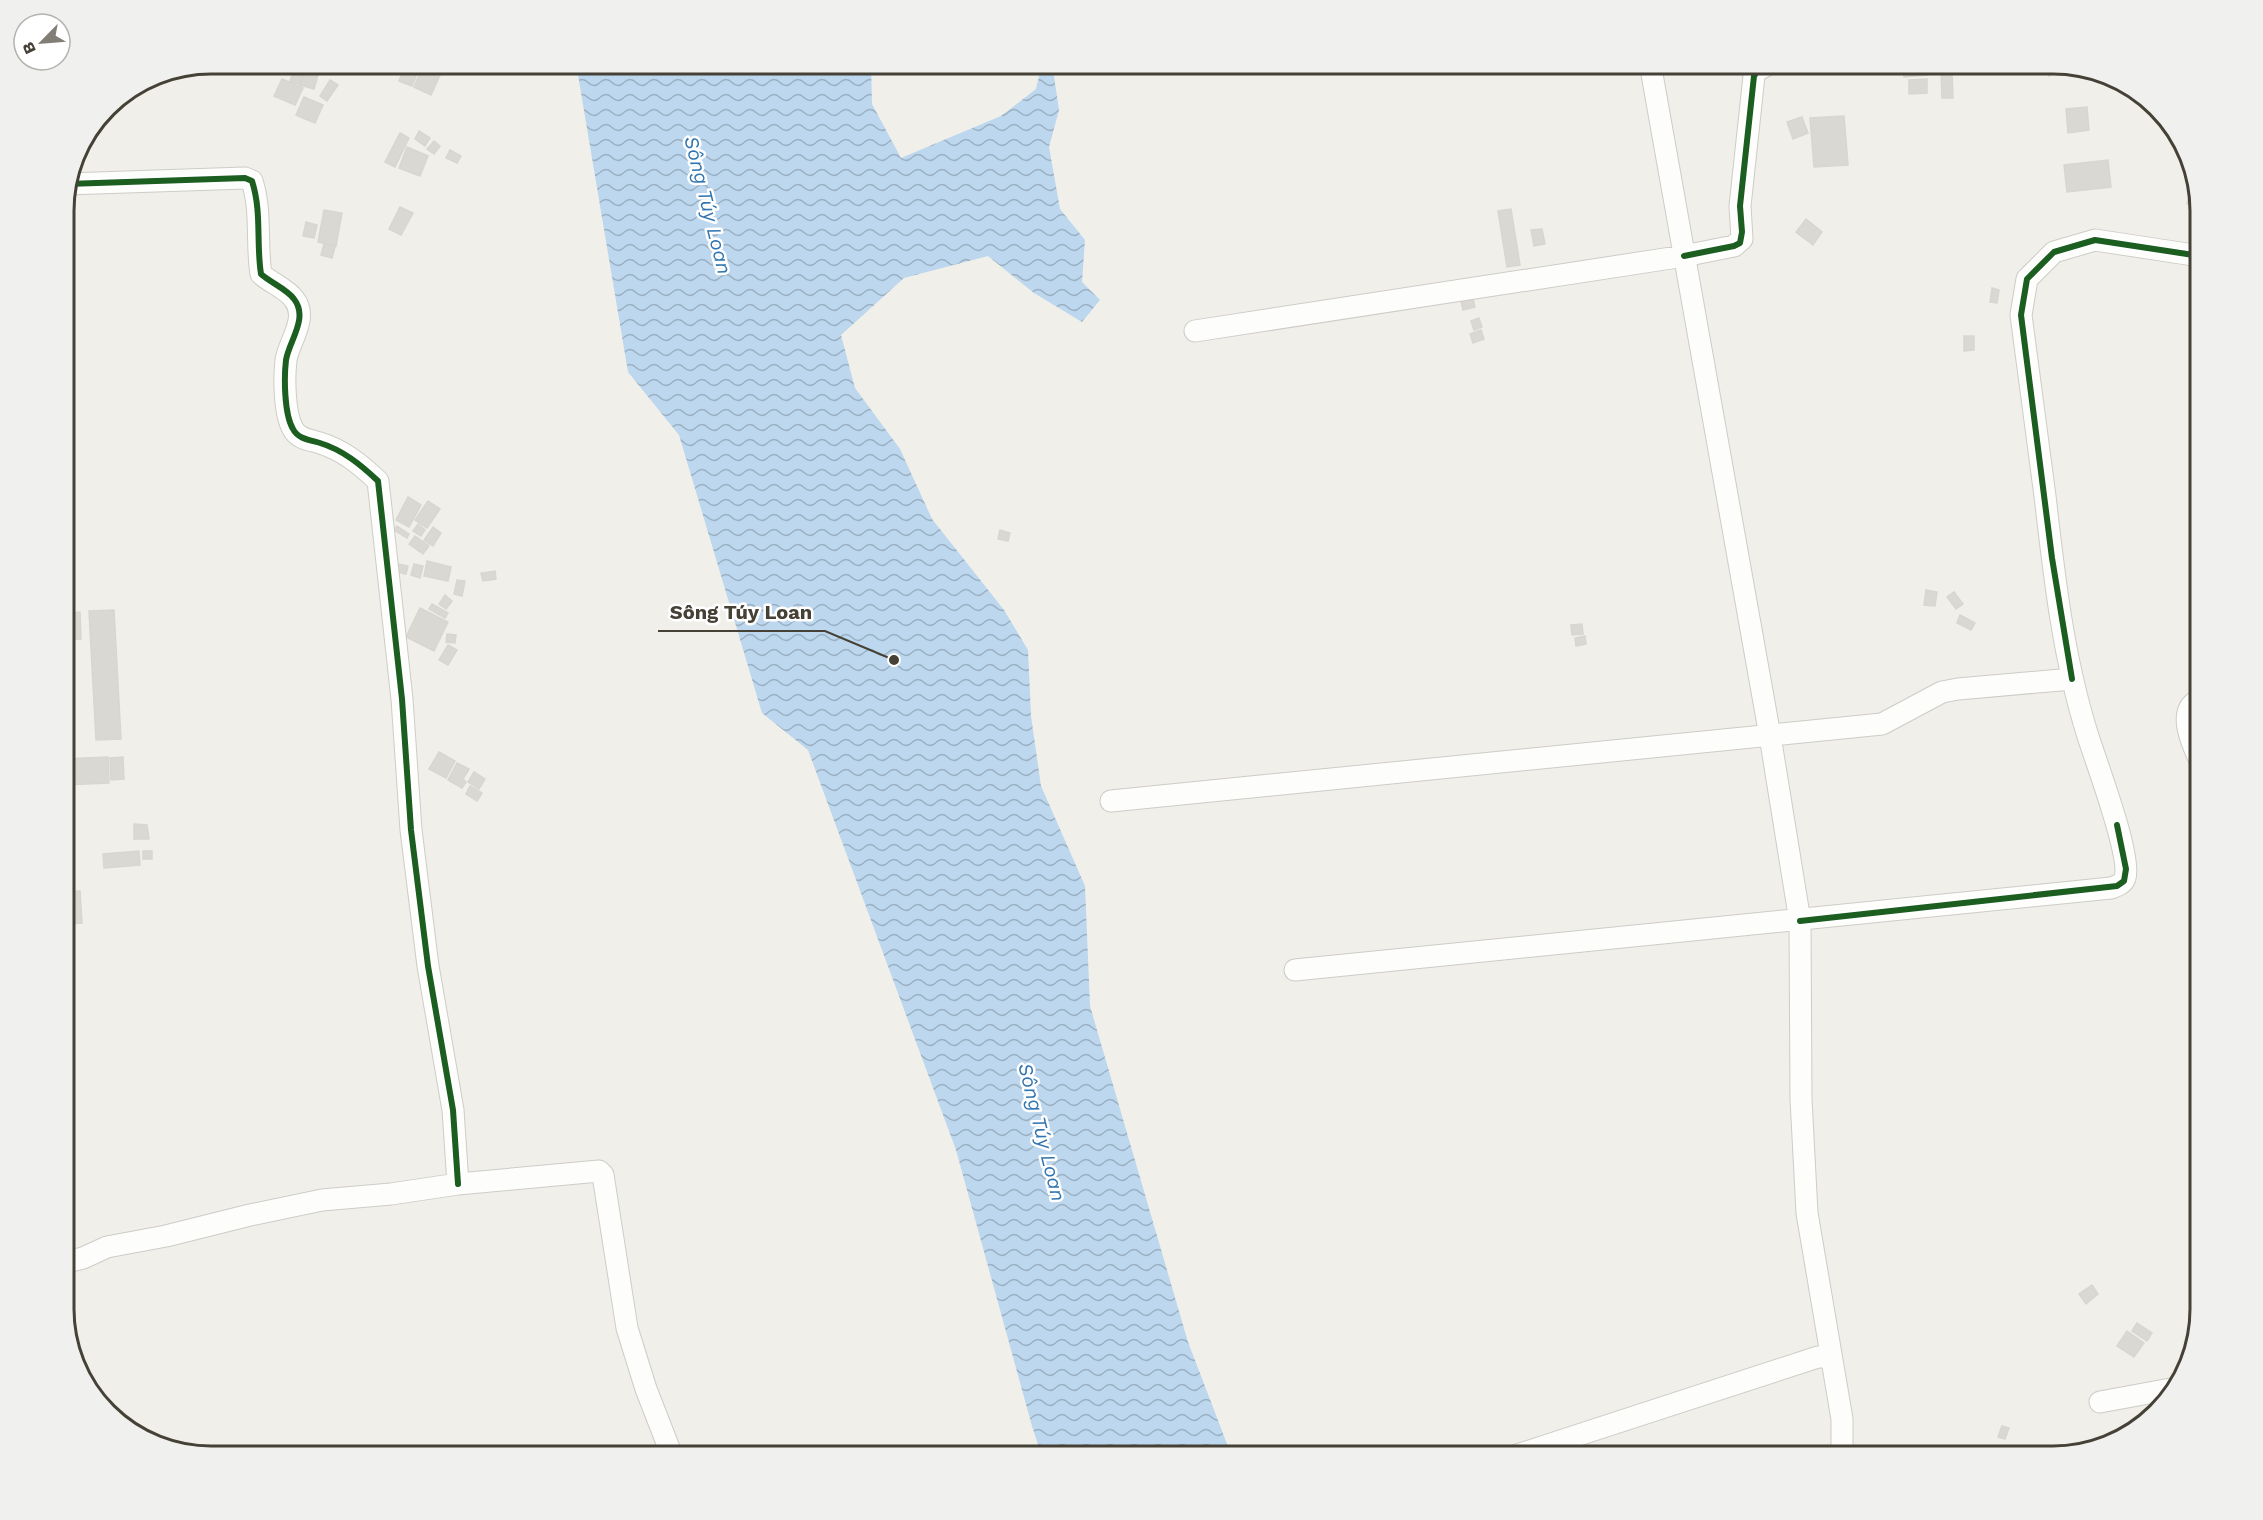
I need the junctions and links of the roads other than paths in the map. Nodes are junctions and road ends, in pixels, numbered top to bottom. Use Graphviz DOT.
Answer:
graph roads {
  1 [pos="1652,74"];
  2 [pos="1755,74"];
  3 [pos="77,184"];
  4 [pos="2190,254"];
  5 [pos="1684,256"];
  6 [pos="1195,331"];
  7 [pos="2072,679"];
  8 [pos="2190,707"];
  9 [pos="2190,732"];
  10 [pos="1770,736"];
  11 [pos="1111,801"];
  12 [pos="1800,921"];
  13 [pos="1295,970"];
  14 [pos="458,1184"];
  15 [pos="74,1260"];
  16 [pos="1831,1357"];
  17 [pos="2162,1391"];
  18 [pos="2100,1402"];
  19 [pos="668,1446"];
  20 [pos="1546,1446"];
  21 [pos="1842,1446"];
  1 -- 5 [label="street"];
  2 -- 5 [label="street"];
  3 -- 14 [label="street"];
  4 -- 7 [label="street"];
  5 -- 6 [label="street"];
  5 -- 10 [label="street"];
  7 -- 10 [label="street"];
  7 -- 12 [label="street"];
  8 -- 9 [label="street"];
  10 -- 11 [label="street"];
  10 -- 12 [label="street"];
  12 -- 13 [label="street"];
  12 -- 16 [label="street"];
  14 -- 15 [label="street"];
  14 -- 19 [label="street"];
  16 -- 20 [label="street"];
  16 -- 21 [label="street"];
  17 -- 18 [label="street"];
}
